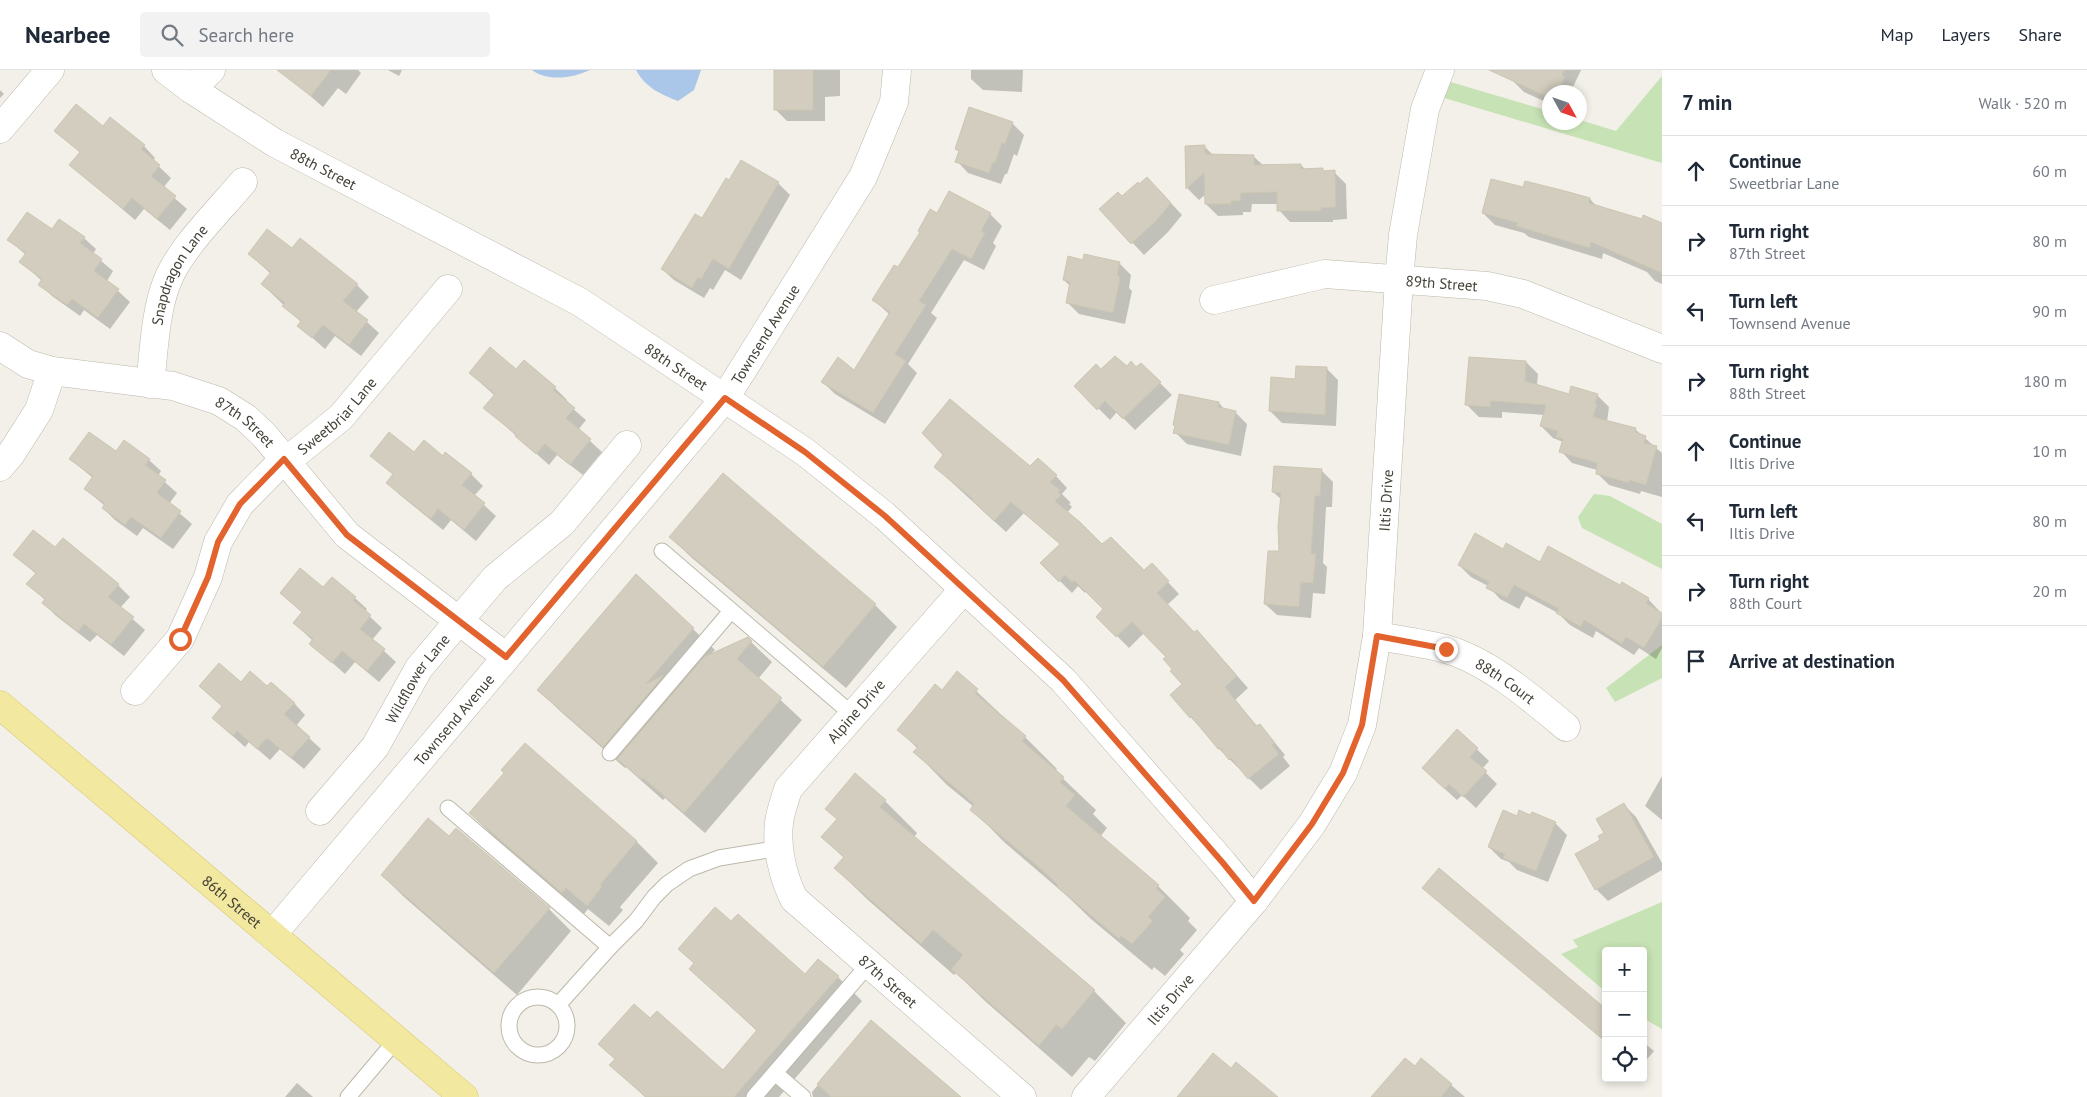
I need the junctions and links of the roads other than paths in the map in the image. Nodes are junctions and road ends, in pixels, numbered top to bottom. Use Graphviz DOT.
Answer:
graph roads {
  1 [pos="50,70"];
  2 [pos="166,70"];
  3 [pos="211,70"];
  4 [pos="897,70"];
  5 [pos="1440,70"];
  6 [pos="191,89"];
  7 [pos="0,129"];
  8 [pos="243,182"];
  9 [pos="1399,280"];
  10 [pos="448,289"];
  11 [pos="1214,300"];
  12 [pos="0,346"];
  13 [pos="1662,349"];
  14 [pos="52,371"];
  15 [pos="150,384"];
  16 [pos="725,398"];
  17 [pos="626,445"];
  18 [pos="284,459"];
  19 [pos="0,467"];
  20 [pos="662,551"];
  21 [pos="964,589"];
  22 [pos="731,611"];
  23 [pos="459,621"];
  24 [pos="1377,636"];
  25 [pos="506,657"];
  26 [pos="135,691"];
  27 [pos="0,705"];
  28 [pos="852,715"];
  29 [pos="1566,727"];
  30 [pos="610,753"];
  31 [pos="448,808"];
  32 [pos="320,811"];
  33 [pos="780,848"];
  34 [pos="1254,901"];
  35 [pos="272,935"];
  36 [pos="610,947"];
  37 [pos="869,964"];
  38 [pos="559,1004"];
  39 [pos="396,1040"];
  40 [pos="775,1073"];
  41 [pos="348,1097"];
  42 [pos="464,1097"];
  43 [pos="754,1097"];
  44 [pos="803,1097"];
  45 [pos="1022,1097"];
  46 [pos="1086,1097"];
  1 -- 7 [label="street"];
  2 -- 6 [label="street, 88th Street"];
  3 -- 6 [label="street"];
  4 -- 16 [label="street, Townsend Avenue"];
  5 -- 9 [label="street, Iltis Drive"];
  6 -- 16 [label="street, 88th Street"];
  8 -- 15 [label="street, Snapdragon Lane"];
  9 -- 11 [label="street, 89th Street"];
  9 -- 13 [label="street, 89th Street"];
  9 -- 24 [label="street, Iltis Drive"];
  10 -- 18 [label="street, Sweetbriar Lane"];
  12 -- 14 [label="street, 87th Street"];
  14 -- 15 [label="street, 87th Street"];
  14 -- 19 [label="street"];
  15 -- 18 [label="street, 87th Street"];
  16 -- 21 [label="street, 88th Street"];
  16 -- 25 [label="street, Townsend Avenue"];
  17 -- 23 [label="street, Wildflower Lane"];
  18 -- 23 [label="street, 87th Street"];
  18 -- 26 [label="street, Sweetbriar Lane"];
  20 -- 22 [label="lane"];
  21 -- 28 [label="street, Alpine Drive"];
  21 -- 34 [label="street, 88th Street"];
  22 -- 28 [label="lane"];
  22 -- 30 [label="lane"];
  23 -- 25 [label="street, 87th Street"];
  23 -- 32 [label="street, Wildflower Lane"];
  24 -- 29 [label="street, 88th Court"];
  24 -- 34 [label="street, Iltis Drive"];
  25 -- 35 [label="street, Townsend Avenue"];
  27 -- 35 [label="main road, 86th Street"];
  28 -- 33 [label="street, Alpine Drive"];
  31 -- 36 [label="lane"];
  33 -- 36 [label="lane"];
  33 -- 37 [label="street, 87th Street"];
  34 -- 46 [label="street, Iltis Drive"];
  35 -- 39 [label="main road, 86th Street"];
  36 -- 38 [label="lane"];
  37 -- 40 [label="lane"];
  37 -- 45 [label="street, 87th Street"];
  39 -- 41 [label="lane"];
  39 -- 42 [label="main road, 86th Street"];
  40 -- 43 [label="lane"];
  40 -- 44 [label="lane"];
}
